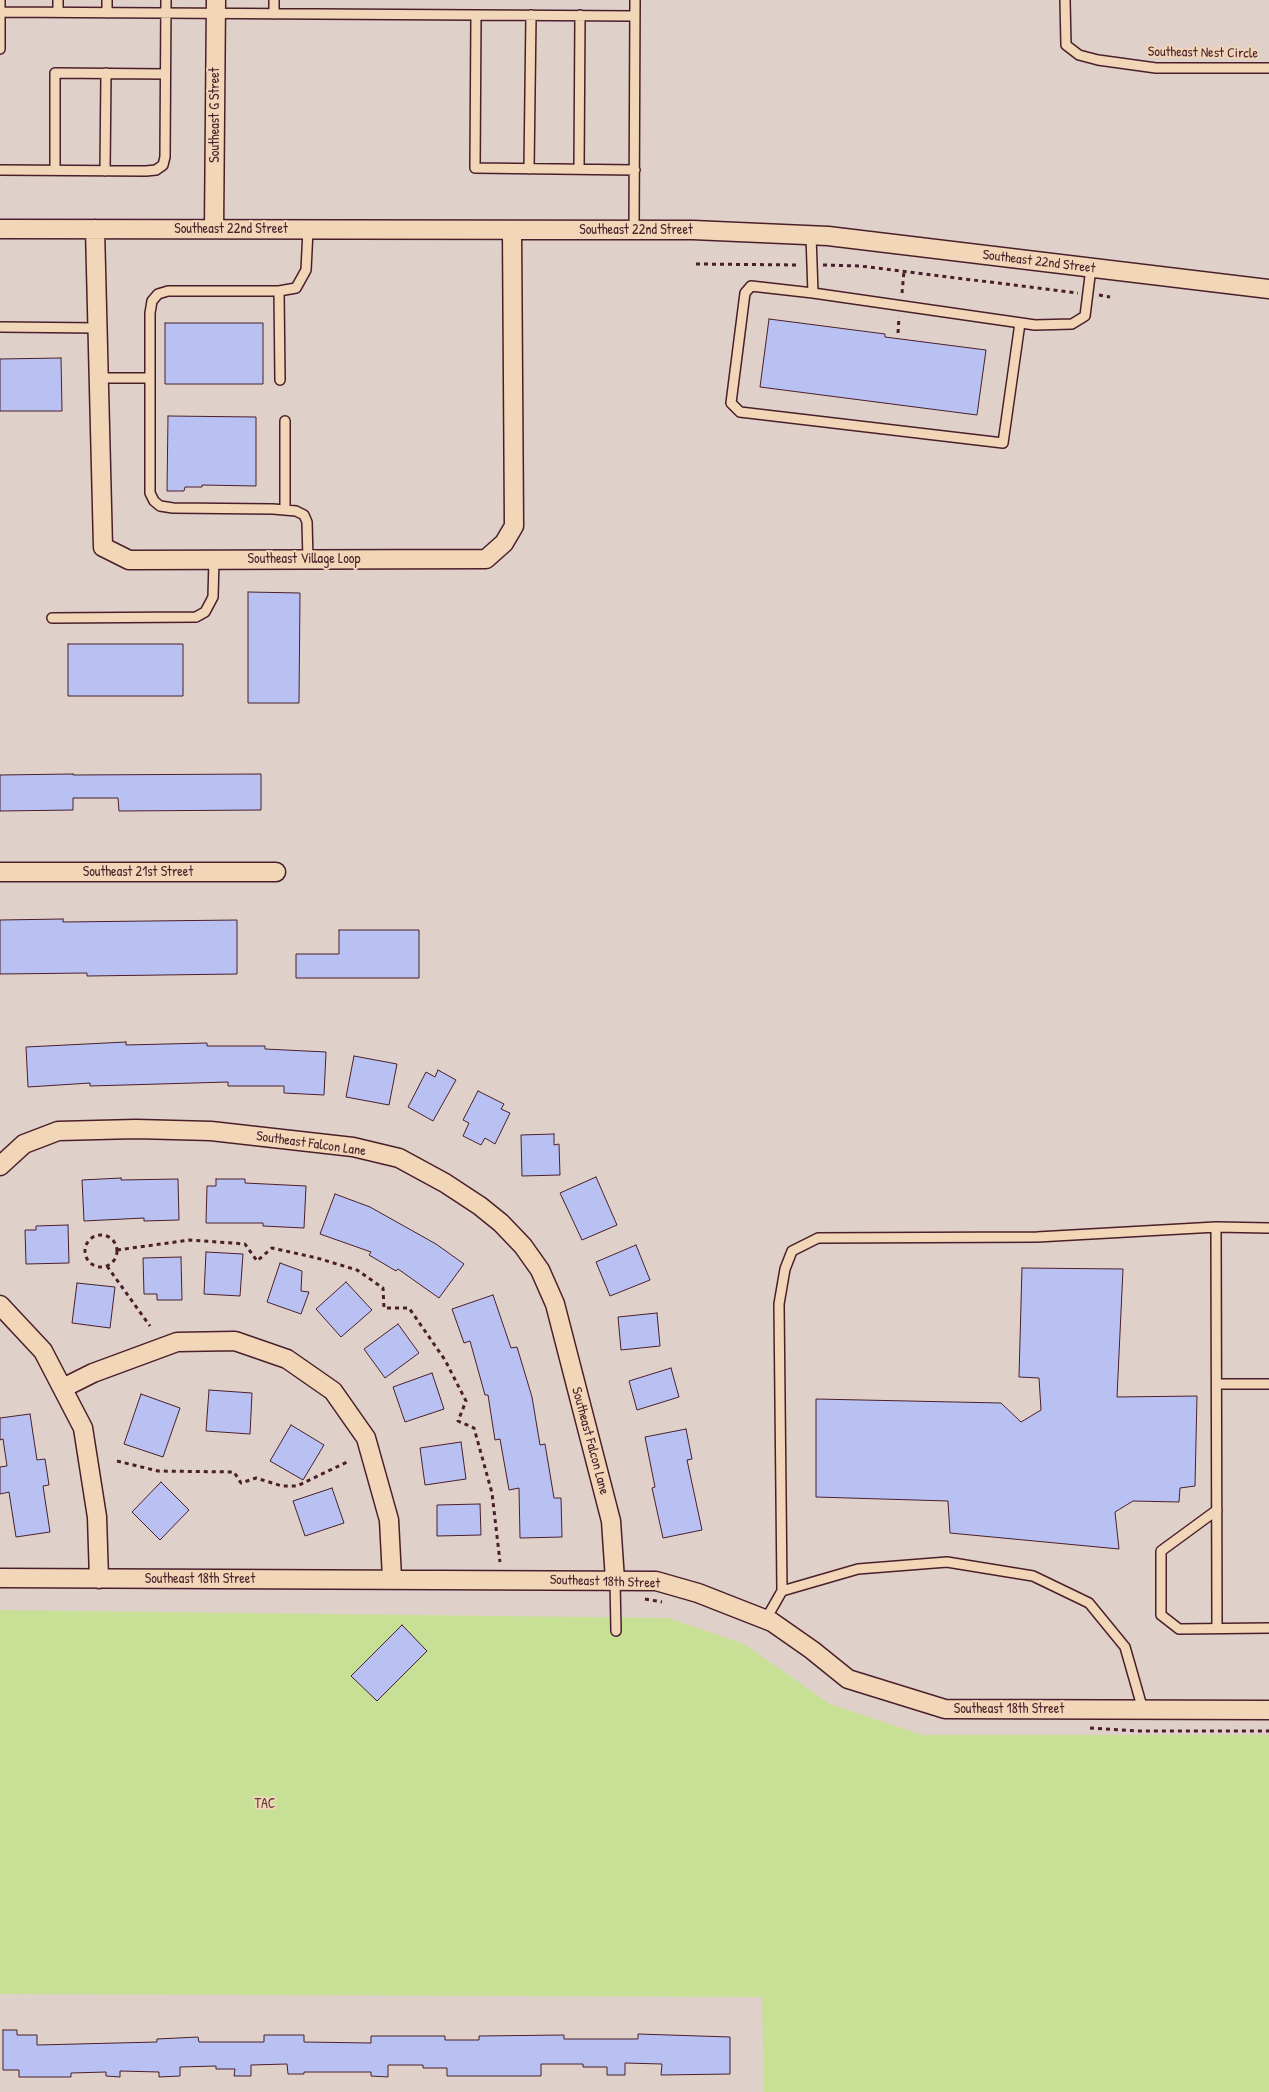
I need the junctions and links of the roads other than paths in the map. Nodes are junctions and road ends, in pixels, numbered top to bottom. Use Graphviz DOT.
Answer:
graph roads {
  1 [pos="0,0"];
  2 [pos="58,0"];
  3 [pos="107,0"];
  4 [pos="166,0"];
  5 [pos="274,0"];
  6 [pos="635,0"];
  7 [pos="1065,0"];
  8 [pos="216,7"];
  9 [pos="0,12"];
  10 [pos="58,12"];
  11 [pos="107,12"];
  12 [pos="166,13"];
  13 [pos="274,14"];
  14 [pos="476,15"];
  15 [pos="530,15"];
  16 [pos="580,15"];
  17 [pos="635,16"];
  18 [pos="0,49"];
  19 [pos="1269,68"];
  20 [pos="106,73"];
  21 [pos="165,74"];
  22 [pos="529,169"];
  23 [pos="579,169"];
  24 [pos="0,170"];
  25 [pos="55,170"];
  26 [pos="635,170"];
  27 [pos="105,171"];
  28 [pos="0,229"];
  29 [pos="95,229"];
  30 [pos="214,230"];
  31 [pos="308,230"];
  32 [pos="512,230"];
  33 [pos="634,230"];
  34 [pos="811,236"];
  35 [pos="1091,268"];
  36 [pos="1269,289"];
  37 [pos="279,291"];
  38 [pos="813,293"];
  39 [pos="1020,323"];
  40 [pos="0,327"];
  41 [pos="98,328"];
  42 [pos="99,378"];
  43 [pos="150,378"];
  44 [pos="280,380"];
  45 [pos="285,421"];
  46 [pos="285,510"];
  47 [pos="308,559"];
  48 [pos="214,560"];
  49 [pos="52,618"];
  50 [pos="0,872"];
  51 [pos="276,872"];
  52 [pos="0,1166"];
  53 [pos="1216,1227"];
  54 [pos="1269,1228"];
  55 [pos="0,1305"];
  56 [pos="1217,1384"];
  57 [pos="1269,1384"];
  58 [pos="63,1388"];
  59 [pos="1217,1510"];
  60 [pos="0,1578"];
  61 [pos="392,1578"];
  62 [pos="99,1579"];
  63 [pos="616,1589"];
  64 [pos="782,1591"];
  65 [pos="766,1619"];
  66 [pos="1217,1628"];
  67 [pos="1269,1628"];
  68 [pos="616,1631"];
  69 [pos="1143,1710"];
  70 [pos="1269,1710"];
  1 -- 9 [label="lane"];
  2 -- 10 [label="lane"];
  3 -- 11 [label="lane"];
  4 -- 12 [label="lane"];
  5 -- 13 [label="lane"];
  6 -- 17 [label="lane"];
  7 -- 19 [label="lane, Southeast Nest Circle"];
  8 -- 12 [label="lane"];
  8 -- 13 [label="lane"];
  8 -- 30 [label="street, Southeast G Street"];
  9 -- 10 [label="lane"];
  9 -- 18 [label="lane"];
  10 -- 11 [label="lane"];
  11 -- 12 [label="lane"];
  12 -- 21 [label="lane"];
  13 -- 14 [label="lane"];
  14 -- 15 [label="lane"];
  14 -- 22 [label="lane"];
  15 -- 16 [label="lane"];
  15 -- 22 [label="lane"];
  16 -- 17 [label="lane"];
  16 -- 23 [label="lane"];
  17 -- 26 [label="lane"];
  20 -- 21 [label="lane"];
  20 -- 25 [label="lane"];
  20 -- 27 [label="lane"];
  21 -- 27 [label="lane"];
  22 -- 23 [label="lane"];
  23 -- 26 [label="lane"];
  24 -- 25 [label="lane"];
  25 -- 27 [label="lane"];
  26 -- 33 [label="lane"];
  28 -- 29 [label="street, Southeast 22nd Street"];
  29 -- 30 [label="street, Southeast 22nd Street"];
  29 -- 41 [label="street, Southeast Village Loop"];
  30 -- 31 [label="street, Southeast 22nd Street"];
  31 -- 32 [label="street, Southeast 22nd Street"];
  31 -- 37 [label="lane"];
  32 -- 33 [label="street, Southeast 22nd Street"];
  32 -- 47 [label="street, Southeast Village Loop"];
  33 -- 34 [label="street, Southeast 22nd Street"];
  34 -- 35 [label="street, Southeast 22nd Street"];
  34 -- 38 [label="lane"];
  35 -- 36 [label="street, Southeast 22nd Street"];
  35 -- 39 [label="lane"];
  37 -- 43 [label="lane"];
  37 -- 44 [label="lane"];
  38 -- 39 [label="lane"];
  38 -- 39 [label="lane"];
  40 -- 41 [label="lane"];
  41 -- 42 [label="street, Southeast Village Loop"];
  42 -- 43 [label="lane"];
  42 -- 48 [label="street, Southeast Village Loop"];
  43 -- 46 [label="lane"];
  45 -- 46 [label="lane"];
  46 -- 47 [label="lane"];
  47 -- 48 [label="street, Southeast Village Loop"];
  48 -- 49 [label="lane"];
  50 -- 51 [label="street, Southeast 21st Street"];
  52 -- 63 [label="street, Southeast Falcon Lane"];
  53 -- 54 [label="lane"];
  53 -- 56 [label="lane"];
  53 -- 64 [label="lane"];
  55 -- 58 [label="street"];
  56 -- 57 [label="lane"];
  56 -- 59 [label="lane"];
  58 -- 61 [label="street"];
  58 -- 62 [label="street"];
  59 -- 66 [label="lane"];
  59 -- 66 [label="lane"];
  60 -- 62 [label="street, Southeast 18th Street"];
  61 -- 62 [label="street, Southeast 18th Street"];
  61 -- 63 [label="street, Southeast 18th Street"];
  63 -- 65 [label="street, Southeast 18th Street"];
  63 -- 68 [label="lane"];
  64 -- 65 [label="lane"];
  64 -- 69 [label="lane"];
  65 -- 69 [label="street, Southeast 18th Street"];
  66 -- 67 [label="lane"];
  69 -- 70 [label="street, Southeast 18th Street"];
}
